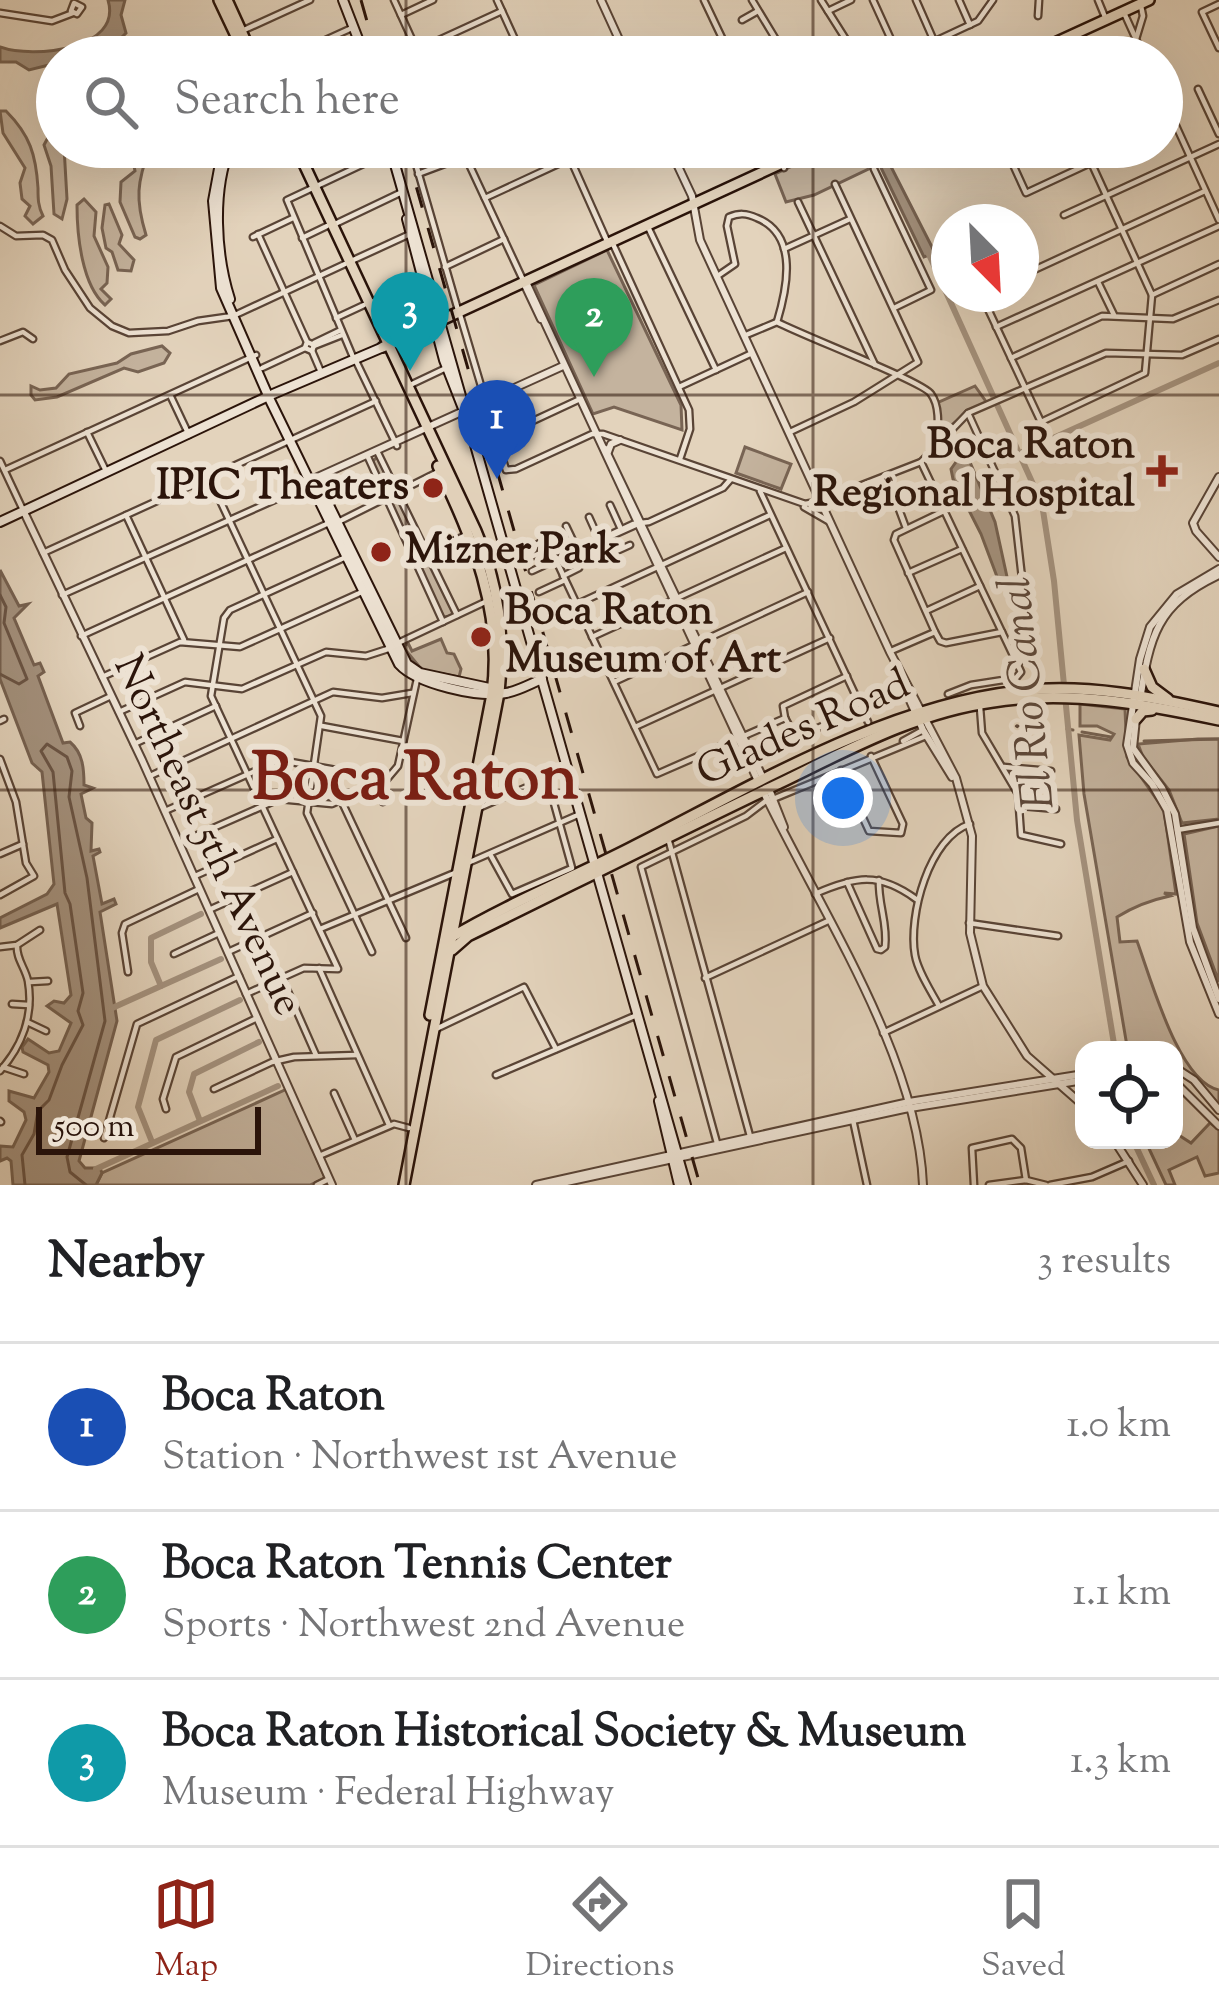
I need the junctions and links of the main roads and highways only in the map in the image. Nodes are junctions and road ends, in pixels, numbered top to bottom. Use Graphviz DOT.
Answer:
graph roads {
  1 [pos="223,0"];
  2 [pos="343,0"];
  3 [pos="1141,1"];
  4 [pos="1105,16"];
  5 [pos="240,36"];
  6 [pos="244,36"];
  7 [pos="357,36"];
  8 [pos="1067,36"];
  9 [pos="223,168"];
  10 [pos="304,168"];
  11 [pos="396,168"];
  12 [pos="778,168"];
  13 [pos="398,176"];
  14 [pos="412,232"];
  15 [pos="437,322"];
  16 [pos="384,347"];
  17 [pos="254,356"];
  18 [pos="355,359"];
  19 [pos="272,397"];
  20 [pos="464,411"];
  21 [pos="423,430"];
  22 [pos="1,522"];
  23 [pos="334,522"];
  24 [pos="347,557"];
  25 [pos="359,567"];
  26 [pos="491,584"];
  27 [pos="362,586"];
  28 [pos="374,598"];
  29 [pos="490,600"];
  30 [pos="499,609"];
  31 [pos="393,646"];
  32 [pos="1144,669"];
  33 [pos="542,679"];
  34 [pos="494,692"];
  35 [pos="1053,693"];
  36 [pos="1077,693"];
  37 [pos="1137,699"];
  38 [pos="1111,700"];
  39 [pos="1174,706"];
  40 [pos="1219,716"];
  41 [pos="921,722"];
  42 [pos="766,790"];
  43 [pos="477,804"];
  44 [pos="595,870"];
  45 [pos="456,916"];
  46 [pos="469,931"];
  47 [pos="446,945"];
  48 [pos="402,1180"];
  49 [pos="682,1185"];
  1 -- 5 [label="main road"];
  1 -- 6 [label="main road"];
  2 -- 7 [label="main road"];
  3 -- 4 [label="main road"];
  3 -- 4 [label="main road"];
  4 -- 8 [label="main road"];
  9 -- 17 [label="main road"];
  10 -- 16 [label="main road"];
  11 -- 13 [label="main road"];
  12 -- 15 [label="main road"];
  13 -- 14 [label="main road"];
  13 -- 14 [label="main road"];
  14 -- 15 [label="main road"];
  14 -- 15 [label="main road"];
  15 -- 16 [label="main road"];
  15 -- 20 [label="main road"];
  15 -- 20 [label="main road"];
  16 -- 18 [label="main road"];
  16 -- 21 [label="main road"];
  16 -- 21 [label="main road"];
  17 -- 19 [label="main road"];
  17 -- 19 [label="main road"];
  18 -- 19 [label="main road"];
  18 -- 19 [label="main road"];
  19 -- 22 [label="main road"];
  19 -- 23 [label="main road"];
  20 -- 33 [label="main road"];
  21 -- 26 [label="main road"];
  21 -- 26 [label="main road"];
  23 -- 24 [label="main road"];
  23 -- 25 [label="main road"];
  24 -- 25 [label="main road"];
  24 -- 27 [label="main road"];
  25 -- 28 [label="main road"];
  26 -- 29 [label="main road"];
  26 -- 30 [label="main road"];
  27 -- 28 [label="main road"];
  27 -- 31 [label="main road"];
  28 -- 31 [label="main road"];
  29 -- 30 [label="main road"];
  29 -- 34 [label="main road"];
  30 -- 34 [label="main road"];
  31 -- 34 [label="main road"];
  32 -- 39 [label="main road"];
  33 -- 34 [label="main road"];
  33 -- 44 [label="main road"];
  34 -- 43 [label="main road"];
  35 -- 36 [label="main road, Glades Road"];
  35 -- 41 [label="main road, Glades Road"];
  35 -- 41 [label="main road, Glades Road"];
  36 -- 37 [label="main road, Glades Road"];
  36 -- 38 [label="main road, Glades Road"];
  37 -- 38 [label="main road, Glades Road"];
  37 -- 39 [label="main road, Glades Road"];
  38 -- 39 [label="main road"];
  39 -- 40 [label="main road, Glades Road"];
  41 -- 42 [label="main road, Glades Road"];
  42 -- 44 [label="main road, Glades Road"];
  42 -- 44 [label="main road, Glades Road"];
  43 -- 45 [label="main road"];
  43 -- 47 [label="main road"];
  44 -- 46 [label="main road, Glades Road"];
  44 -- 46 [label="main road, Glades Road"];
  44 -- 49 [label="main road"];
  45 -- 46 [label="main road"];
  45 -- 47 [label="main road"];
  46 -- 47 [label="main road, Glades Road"];
  46 -- 47 [label="main road"];
  47 -- 48 [label="main road"];
}
